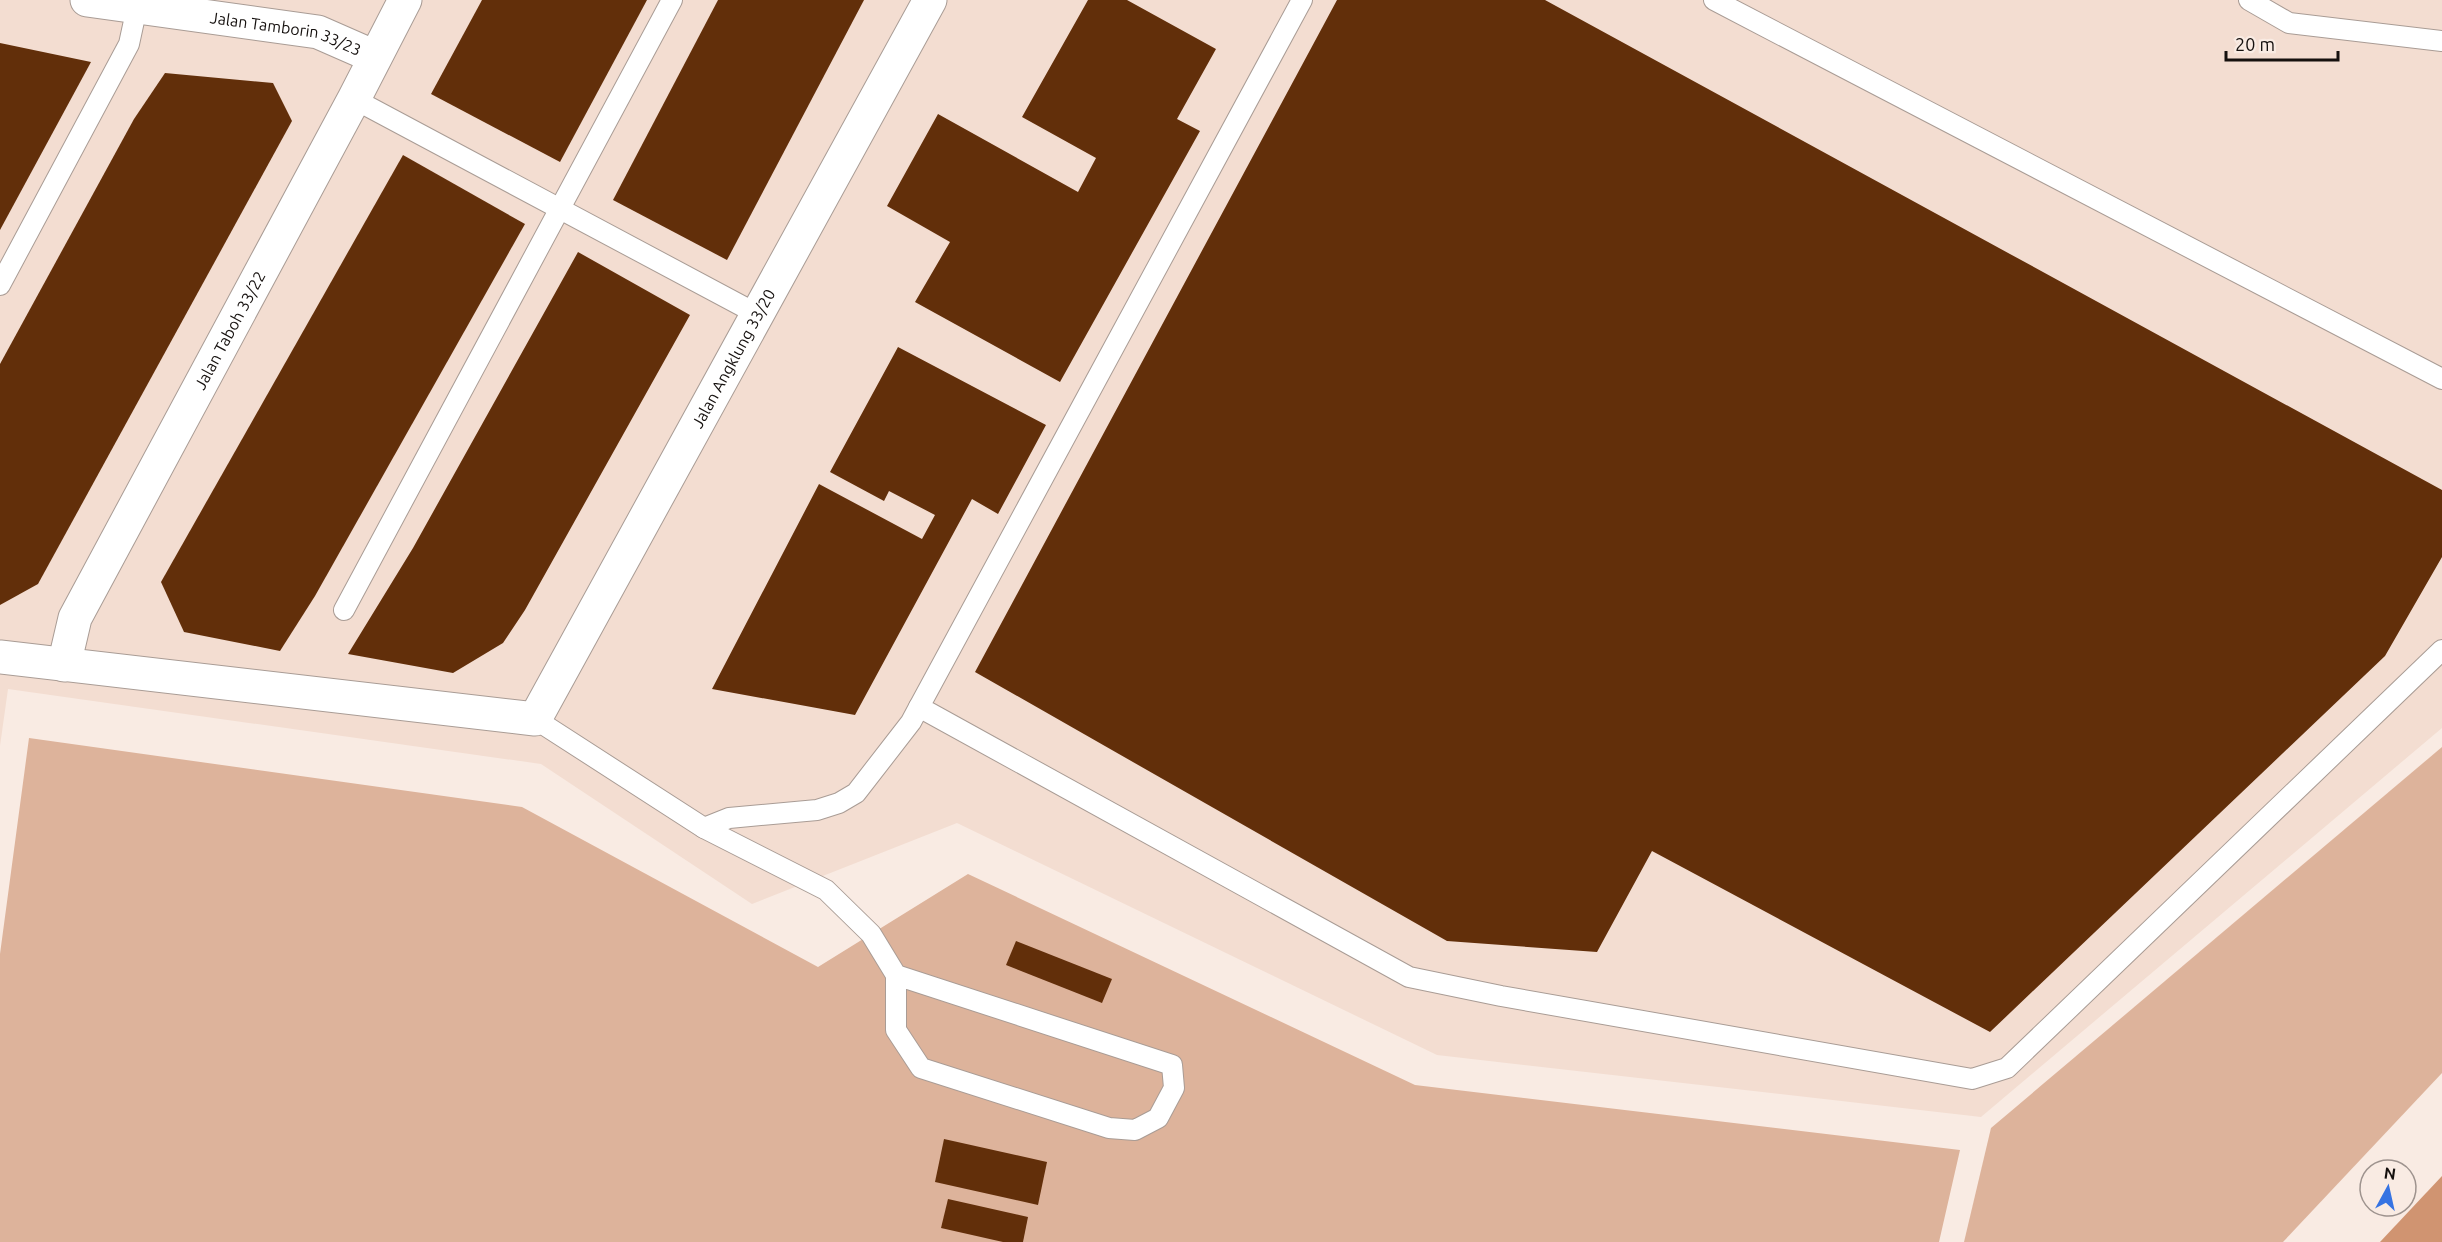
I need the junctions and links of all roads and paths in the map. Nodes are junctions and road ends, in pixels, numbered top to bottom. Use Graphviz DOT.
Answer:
graph roads {
  1 [pos="87,0"];
  2 [pos="405,0"];
  3 [pos="672,0"];
  4 [pos="930,0"];
  5 [pos="1302,0"];
  6 [pos="1716,0"];
  7 [pos="2248,0"];
  8 [pos="137,7"];
  9 [pos="2442,41"];
  10 [pos="375,57"];
  11 [pos="354,99"];
  12 [pos="560,208"];
  13 [pos="0,285"];
  14 [pos="757,314"];
  15 [pos="2442,379"];
  16 [pos="344,610"];
  17 [pos="2442,650"];
  18 [pos="0,657"];
  19 [pos="64,665"];
  20 [pos="919,707"];
  21 [pos="536,719"];
  22 [pos="704,828"];
  23 [pos="896,975"];
  1 -- 8 [label="street, Jalan Tamborin 33/23"];
  2 -- 10 [label="street, Jalan Taboh 33/22"];
  3 -- 12 [label="lane"];
  4 -- 14 [label="street, Jalan Angklung 33/20"];
  5 -- 20 [label="lane"];
  6 -- 15 [label="lane"];
  7 -- 9 [label="lane"];
  8 -- 10 [label="street, Jalan Tamborin 33/23"];
  8 -- 13 [label="lane"];
  10 -- 11 [label="street, Jalan Taboh 33/22"];
  11 -- 12 [label="lane"];
  11 -- 19 [label="street, Jalan Taboh 33/22"];
  12 -- 14 [label="lane"];
  12 -- 16 [label="lane"];
  14 -- 21 [label="street, Jalan Angklung 33/20"];
  17 -- 20 [label="lane"];
  18 -- 19 [label="street"];
  19 -- 21 [label="street"];
  20 -- 22 [label="lane"];
  21 -- 22 [label="lane"];
  22 -- 23 [label="lane"];
  23 -- 23 [label="lane"];
}
